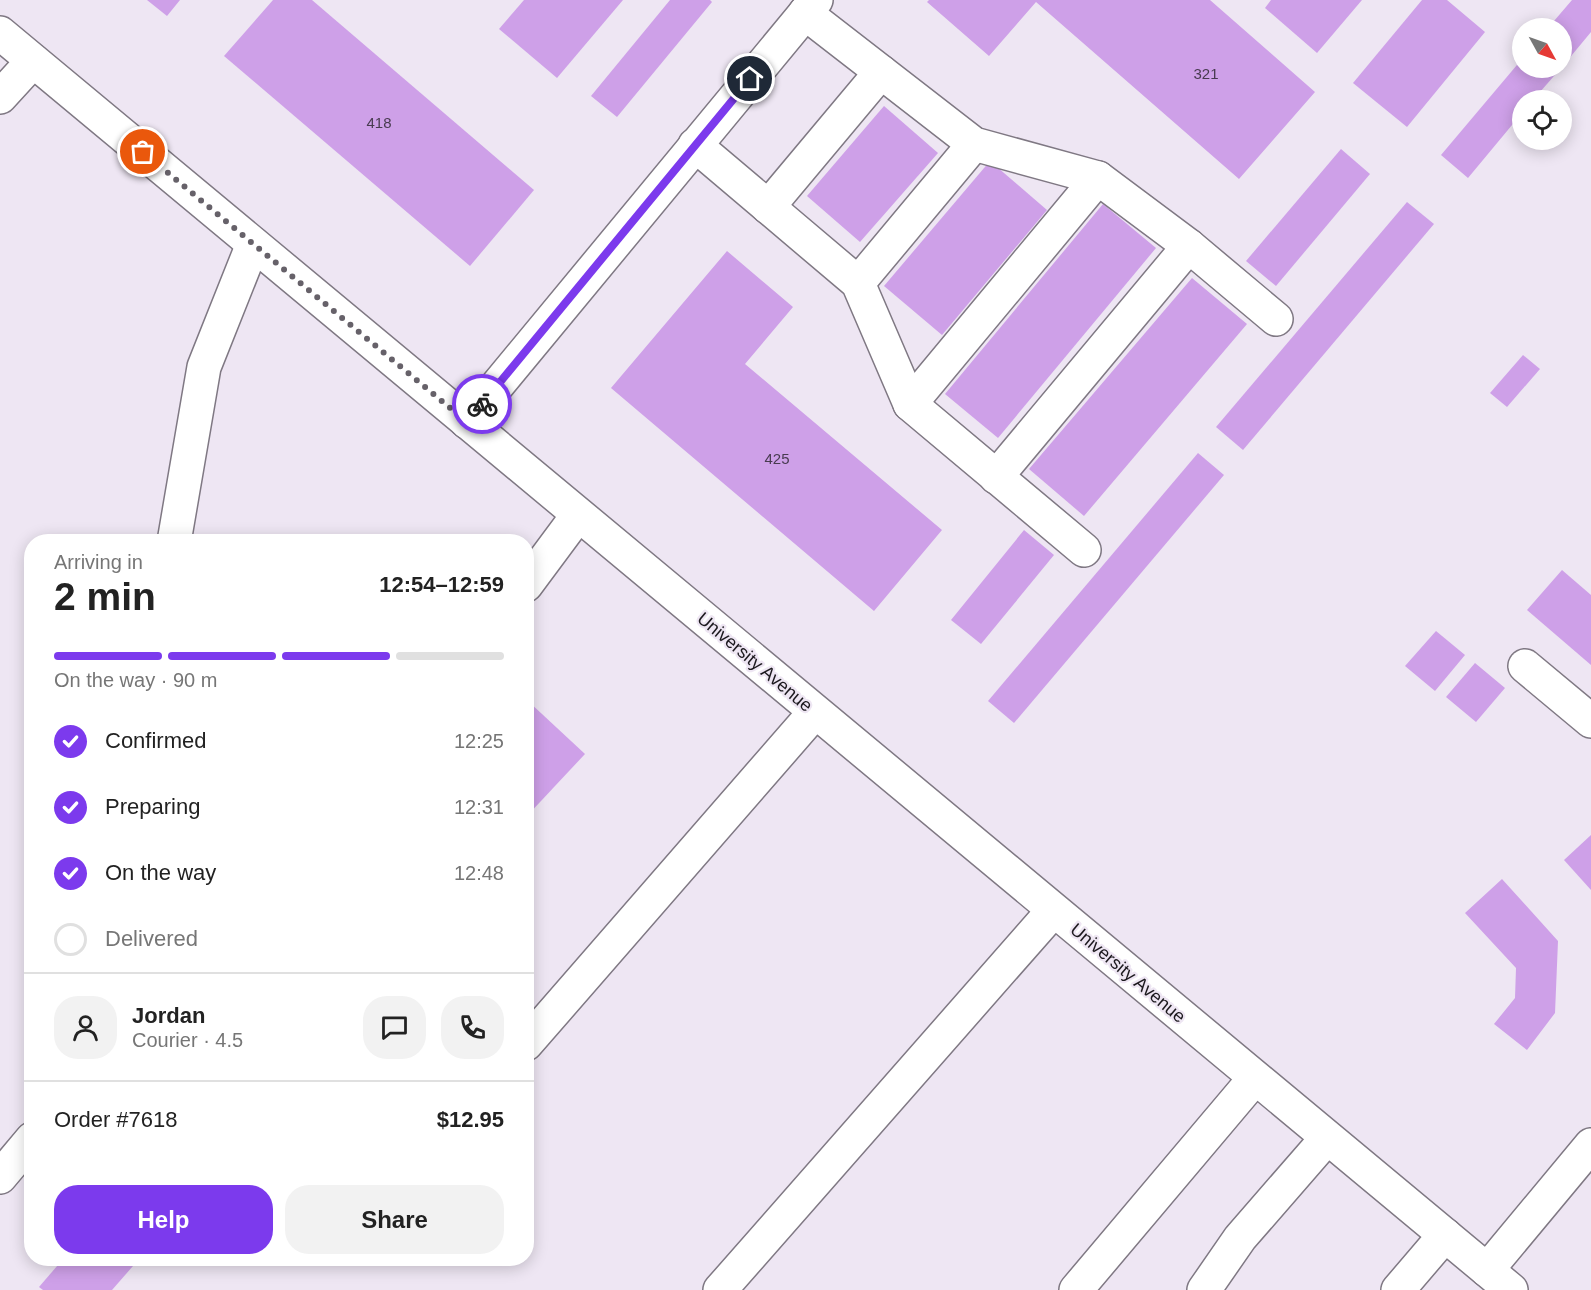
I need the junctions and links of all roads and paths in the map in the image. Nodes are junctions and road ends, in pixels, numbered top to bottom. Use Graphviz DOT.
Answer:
graph roads {
  1 [pos="810,7"];
  2 [pos="0,33"];
  3 [pos="33,61"];
  4 [pos="880,72"];
  5 [pos="0,97"];
  6 [pos="974,144"];
  7 [pos="695,145"];
  8 [pos="1098,178"];
  9 [pos="768,207"];
  10 [pos="253,244"];
  11 [pos="1189,246"];
  12 [pos="858,283"];
  13 [pos="1276,319"];
  14 [pos="910,404"];
  15 [pos="467,422"];
  16 [pos="996,477"];
  17 [pos="578,515"];
  18 [pos="175,534"];
  19 [pos="1084,550"];
  20 [pos="534,574"];
  21 [pos="1525,666"];
  22 [pos="815,712"];
  23 [pos="1591,720"];
  24 [pos="1053,911"];
  25 [pos="534,1035"];
  26 [pos="1255,1078"];
  27 [pos="1327,1138"];
  28 [pos="1591,1144"];
  29 [pos="24,1148"];
  30 [pos="0,1177"];
  31 [pos="1445,1235"];
  32 [pos="1499,1280"];
  33 [pos="720,1290"];
  34 [pos="1076,1290"];
  35 [pos="1204,1290"];
  36 [pos="1398,1290"];
  1 -- 4 [label="street"];
  1 -- 7 [label="street"];
  2 -- 3 [label="street, University Avenue"];
  3 -- 5 [label="street"];
  3 -- 10 [label="street, University Avenue"];
  4 -- 6 [label="street"];
  4 -- 9 [label="street"];
  6 -- 8 [label="street"];
  6 -- 12 [label="street"];
  7 -- 9 [label="street"];
  7 -- 15 [label="street"];
  8 -- 11 [label="street"];
  8 -- 14 [label="street"];
  9 -- 12 [label="street"];
  10 -- 15 [label="street, University Avenue"];
  10 -- 18 [label="street"];
  11 -- 13 [label="street"];
  11 -- 16 [label="street"];
  12 -- 14 [label="street"];
  14 -- 16 [label="street"];
  15 -- 17 [label="street, University Avenue"];
  16 -- 19 [label="street"];
  17 -- 20 [label="street"];
  17 -- 22 [label="street, University Avenue"];
  21 -- 23 [label="street"];
  22 -- 24 [label="street, University Avenue"];
  22 -- 25 [label="street"];
  24 -- 26 [label="street, University Avenue"];
  24 -- 33 [label="street"];
  26 -- 27 [label="street, University Avenue"];
  26 -- 34 [label="street"];
  27 -- 31 [label="street, University Avenue"];
  27 -- 35 [label="street"];
  28 -- 32 [label="street"];
  29 -- 30 [label="street"];
  31 -- 32 [label="street, University Avenue"];
  31 -- 36 [label="street"];
}
